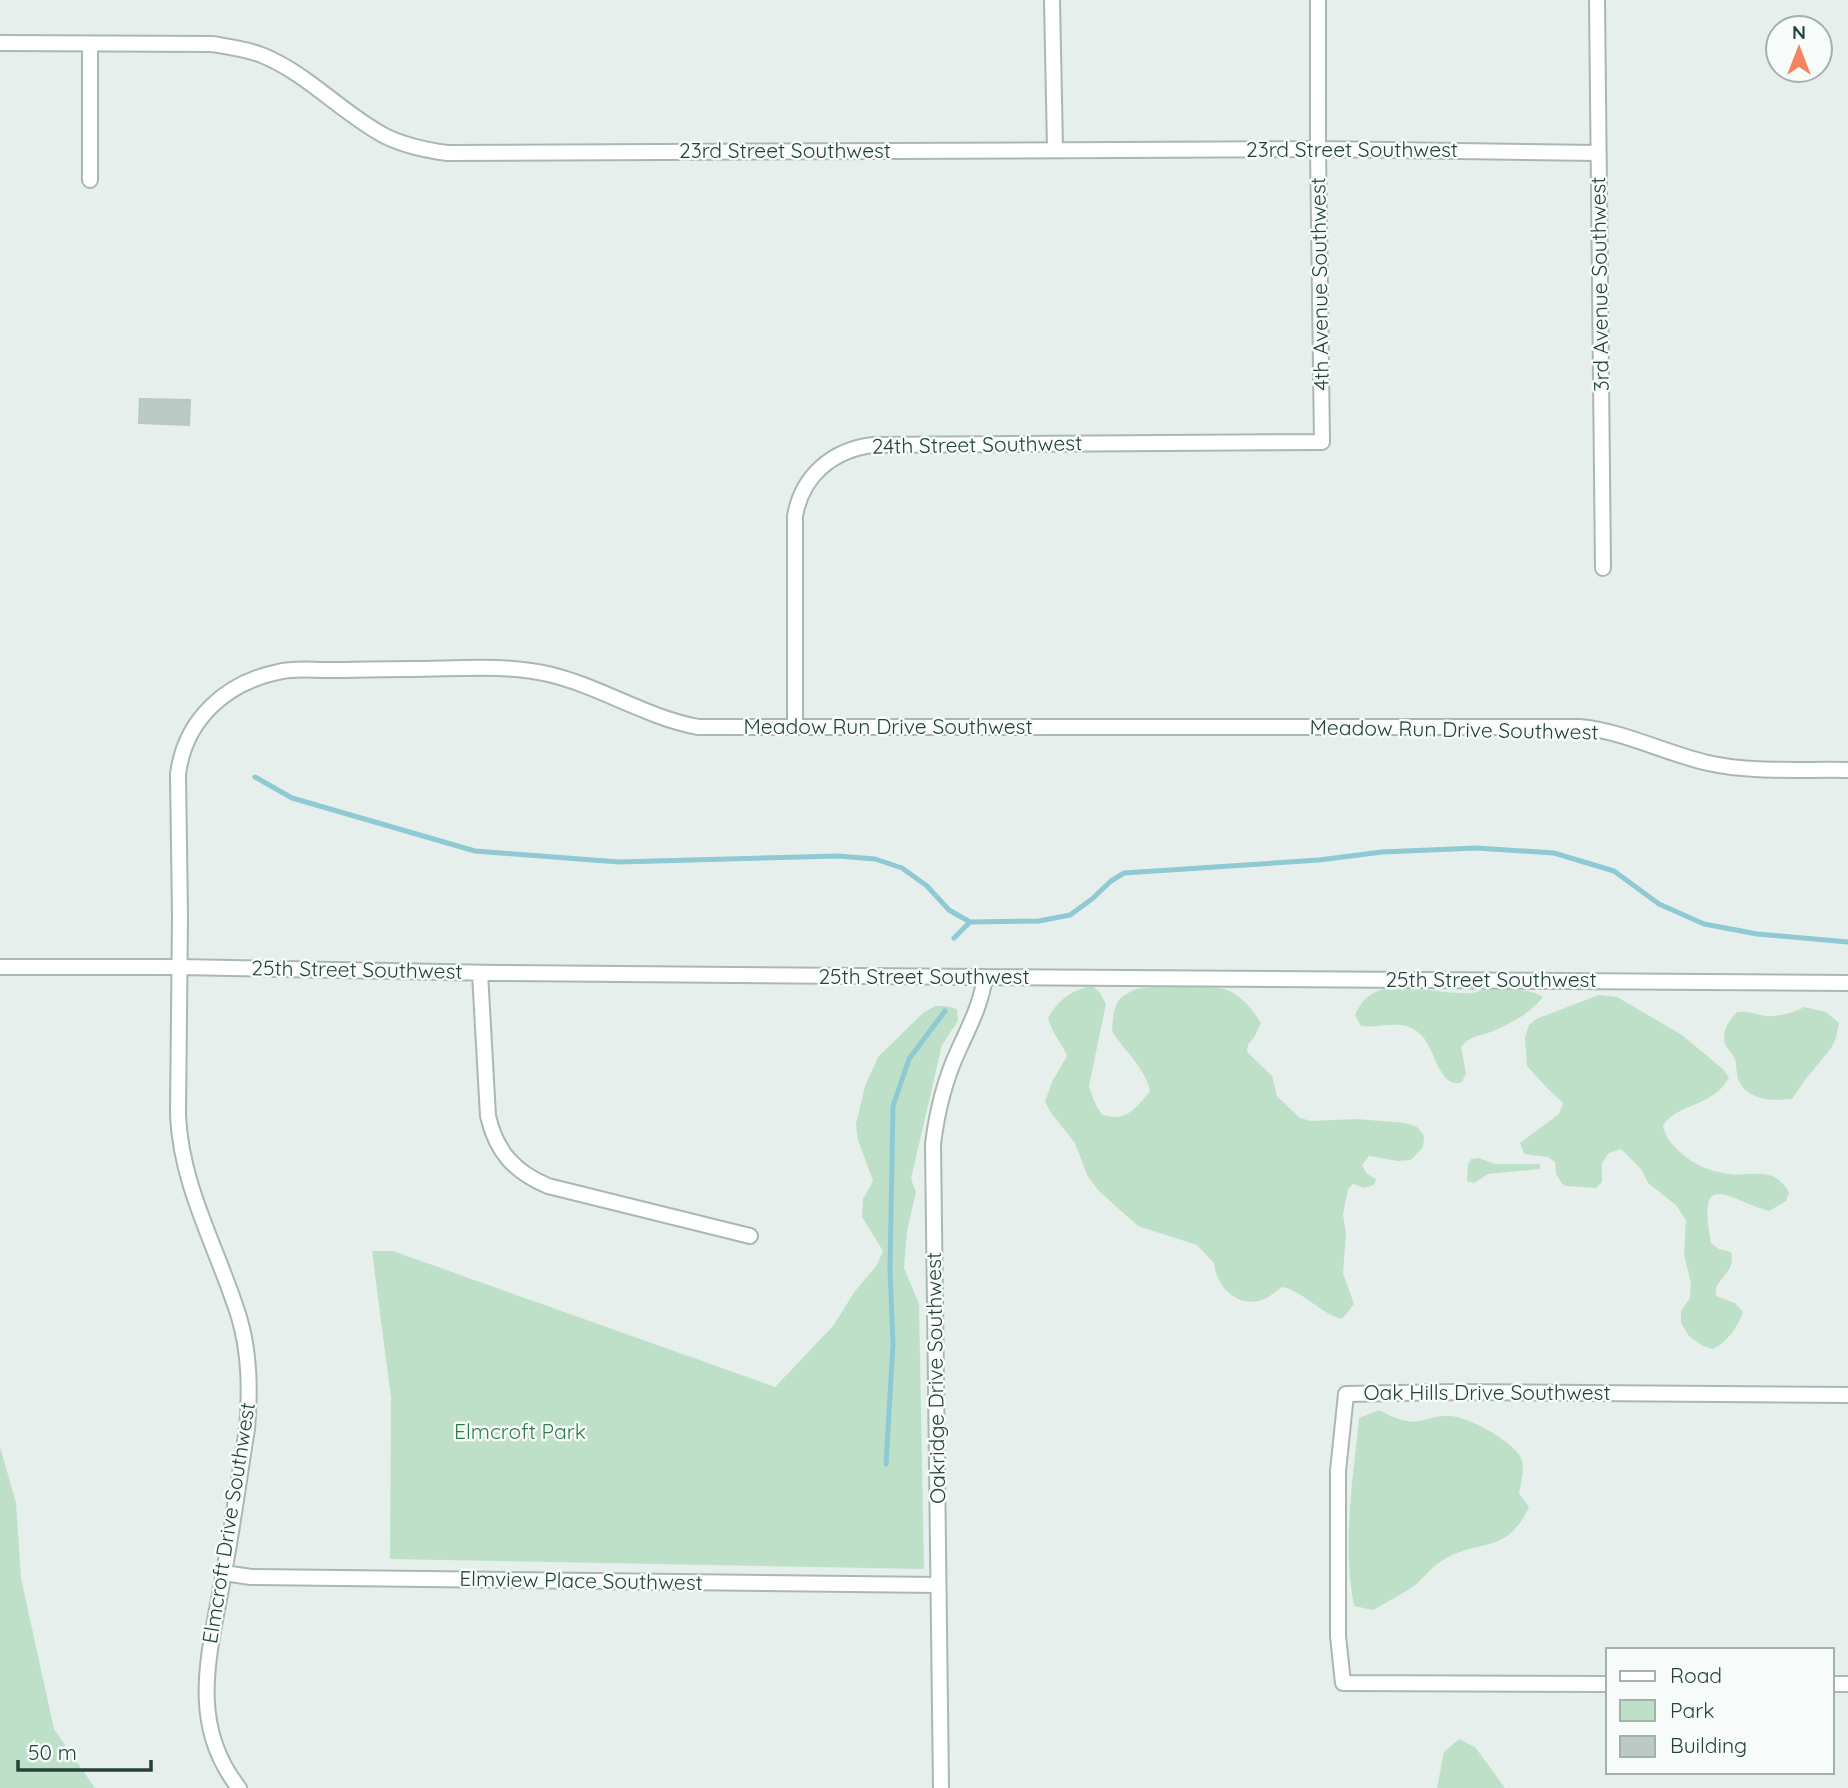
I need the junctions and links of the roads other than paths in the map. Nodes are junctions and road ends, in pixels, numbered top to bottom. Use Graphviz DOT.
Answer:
graph roads {
  1 [pos="1052,0"];
  2 [pos="1318,0"];
  3 [pos="1597,0"];
  4 [pos="0,43"];
  5 [pos="90,44"];
  6 [pos="1055,149"];
  7 [pos="1318,149"];
  8 [pos="1598,153"];
  9 [pos="90,180"];
  10 [pos="1322,442"];
  11 [pos="1603,568"];
  12 [pos="795,726"];
  13 [pos="1848,770"];
  14 [pos="0,967"];
  15 [pos="180,967"];
  16 [pos="480,973"];
  17 [pos="985,977"];
  18 [pos="1848,983"];
  19 [pos="750,1236"];
  20 [pos="1848,1395"];
  21 [pos="224,1573"];
  22 [pos="939,1585"];
  23 [pos="1606,1684"];
  24 [pos="239,1788"];
  25 [pos="941,1788"];
  1 -- 6 [label="street"];
  2 -- 7 [label="street, 4th Avenue Southwest"];
  3 -- 8 [label="street, 3rd Avenue Southwest"];
  4 -- 5 [label="street, 23rd Street Southwest"];
  5 -- 6 [label="street, 23rd Street Southwest"];
  5 -- 9 [label="street"];
  6 -- 7 [label="street, 23rd Street Southwest"];
  7 -- 8 [label="street, 23rd Street Southwest"];
  7 -- 10 [label="street, 4th Avenue Southwest"];
  8 -- 11 [label="street, 3rd Avenue Southwest"];
  10 -- 12 [label="street, 24th Street Southwest"];
  12 -- 13 [label="street, Meadow Run Drive Southwest"];
  12 -- 15 [label="street, Meadow Run Drive Southwest"];
  14 -- 15 [label="street, 25th Street Southwest"];
  15 -- 16 [label="street, 25th Street Southwest"];
  15 -- 21 [label="street, Elmcroft Drive Southwest"];
  16 -- 17 [label="street, 25th Street Southwest"];
  16 -- 19 [label="street"];
  17 -- 18 [label="street, 25th Street Southwest"];
  17 -- 22 [label="street, Oakridge Drive Southwest"];
  20 -- 23 [label="street, Oak Hills Drive Southwest"];
  21 -- 22 [label="street, Elmview Place Southwest"];
  21 -- 24 [label="street, Elmcroft Drive Southwest"];
  22 -- 25 [label="street, Oakridge Drive Southwest"];
}
